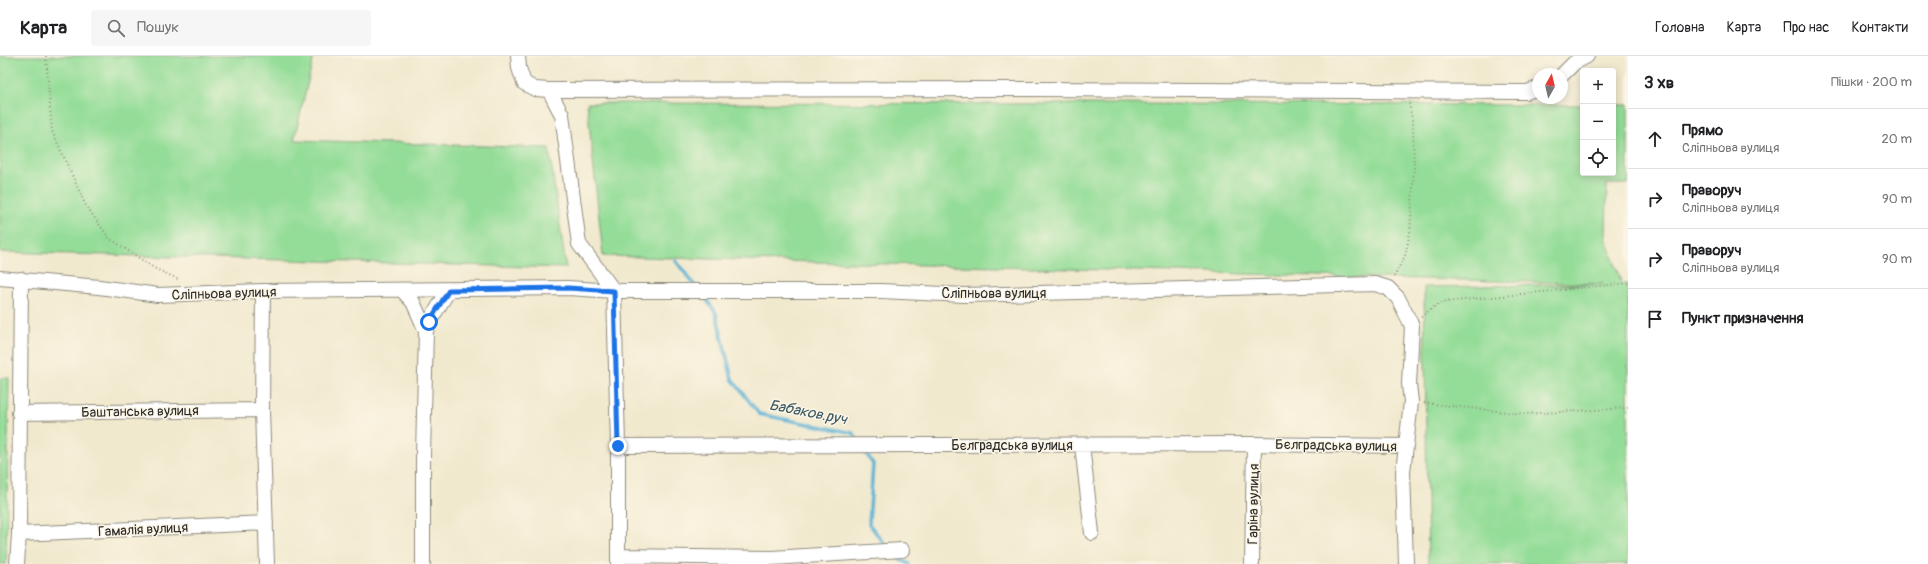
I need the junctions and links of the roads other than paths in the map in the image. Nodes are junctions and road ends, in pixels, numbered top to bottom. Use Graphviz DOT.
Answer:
graph roads {
  1 [pos="518,56"];
  2 [pos="1587,56"];
  3 [pos="1568,68"];
  4 [pos="549,90"];
  5 [pos="1532,90"];
  6 [pos="0,278"];
  7 [pos="20,280"];
  8 [pos="402,290"];
  9 [pos="449,290"];
  10 [pos="262,291"];
  11 [pos="614,291"];
  12 [pos="426,331"];
  13 [pos="262,410"];
  14 [pos="19,413"];
  15 [pos="1254,444"];
  16 [pos="1082,445"];
  17 [pos="618,446"];
  18 [pos="1405,446"];
  19 [pos="266,523"];
  20 [pos="19,534"];
  21 [pos="1092,534"];
  22 [pos="902,550"];
  23 [pos="618,560"];
  24 [pos="17,564"];
  25 [pos="267,564"];
  26 [pos="423,564"];
  27 [pos="1252,564"];
  28 [pos="1406,564"];
  1 -- 4 [label="street"];
  2 -- 3 [label="street"];
  4 -- 5 [label="street"];
  4 -- 11 [label="street"];
  6 -- 7 [label="street, Сліпньова вулиця"];
  7 -- 10 [label="street, Сліпньова вулиця"];
  7 -- 14 [label="street"];
  8 -- 9 [label="street, Сліпньова вулиця"];
  8 -- 10 [label="street, Сліпньова вулиця"];
  8 -- 12 [label="street"];
  9 -- 11 [label="street, Сліпньова вулиця"];
  9 -- 12 [label="street"];
  10 -- 13 [label="street"];
  11 -- 17 [label="street"];
  11 -- 18 [label="street, Сліпньова вулиця"];
  12 -- 26 [label="street"];
  13 -- 14 [label="street, Баштанська вулиця"];
  13 -- 19 [label="street"];
  14 -- 20 [label="street"];
  15 -- 16 [label="street, Бєлградська вулиця"];
  15 -- 18 [label="street, Бєлградська вулиця"];
  15 -- 27 [label="street, Гаріна вулиця"];
  16 -- 17 [label="street, Бєлградська вулиця"];
  16 -- 21 [label="street"];
  17 -- 23 [label="street"];
  18 -- 28 [label="street"];
  19 -- 20 [label="street, Гамалія вулиця"];
  19 -- 25 [label="street"];
  20 -- 24 [label="street"];
  22 -- 23 [label="street"];
}
